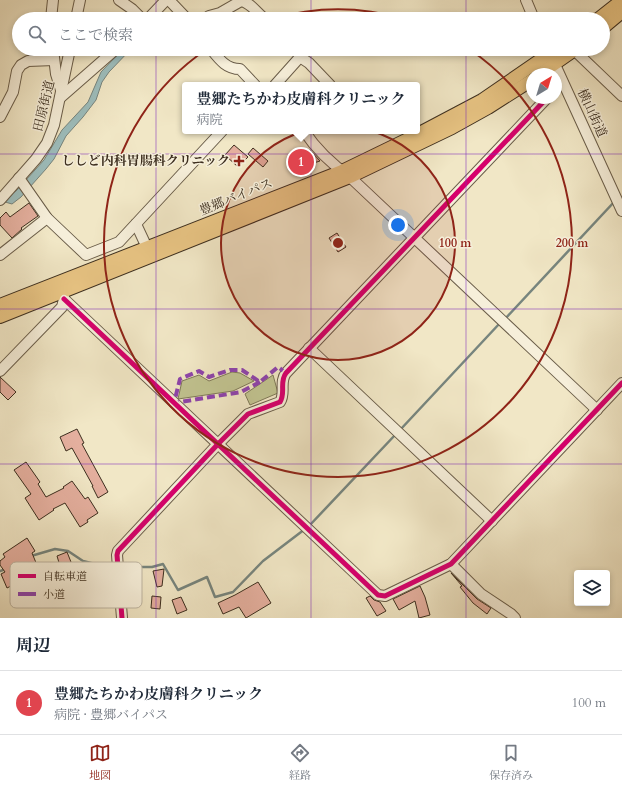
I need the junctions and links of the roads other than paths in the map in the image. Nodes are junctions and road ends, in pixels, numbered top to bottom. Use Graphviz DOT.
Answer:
graph roads {
  1 [pos="53,0"];
  2 [pos="80,0"];
  3 [pos="119,0"];
  4 [pos="166,0"];
  5 [pos="169,0"];
  6 [pos="526,0"];
  7 [pos="622,0"];
  8 [pos="52,12"];
  9 [pos="77,12"];
  10 [pos="135,12"];
  11 [pos="155,12"];
  12 [pos="180,12"];
  13 [pos="222,12"];
  14 [pos="257,12"];
  15 [pos="531,12"];
  16 [pos="607,12"];
  17 [pos="622,12"];
  18 [pos="610,22"];
  19 [pos="54,56"];
  20 [pos="69,56"];
  21 [pos="108,56"];
  22 [pos="216,56"];
  23 [pos="298,56"];
  24 [pos="303,56"];
  25 [pos="549,56"];
  26 [pos="551,56"];
  27 [pos="552,56"];
  28 [pos="581,56"];
  29 [pos="54,60"];
  30 [pos="544,68"];
  31 [pos="555,68"];
  32 [pos="252,82"];
  33 [pos="277,82"];
  34 [pos="325,82"];
  35 [pos="526,84"];
  36 [pos="562,91"];
  37 [pos="61,95"];
  38 [pos="622,96"];
  39 [pos="541,104"];
  40 [pos="0,116"];
  41 [pos="420,133"];
  42 [pos="219,134"];
  43 [pos="306,134"];
  44 [pos="418,134"];
  45 [pos="346,174"];
  46 [pos="19,178"];
  47 [pos="2,193"];
  48 [pos="622,211"];
  49 [pos="47,218"];
  50 [pos="136,224"];
  51 [pos="413,238"];
  52 [pos="149,252"];
  53 [pos="0,255"];
  54 [pos="62,291"];
  55 [pos="0,305"];
  56 [pos="0,316"];
  57 [pos="309,348"];
  58 [pos="0,371"];
  59 [pos="622,383"];
  60 [pos="597,410"];
  61 [pos="218,444"];
  62 [pos="492,521"];
  63 [pos="118,562"];
  64 [pos="451,564"];
  65 [pos="121,608"];
  66 [pos="122,618"];
  67 [pos="515,618"];
  1 -- 8 [label="street"];
  2 -- 9 [label="street"];
  3 -- 10 [label="street"];
  4 -- 11 [label="street"];
  5 -- 12 [label="street"];
  6 -- 15 [label="street"];
  7 -- 16 [label="main road"];
  13 -- 14 [label="street"];
  17 -- 18 [label="main road"];
  19 -- 29 [label="street"];
  20 -- 37 [label="street, 田原街道"];
  21 -- 37 [label="street"];
  22 -- 32 [label="street"];
  23 -- 33 [label="street"];
  24 -- 34 [label="street"];
  25 -- 41 [label="main road, 豊郷バイパス"];
  26 -- 30 [label="main road, 豊郷バイパス"];
  27 -- 31 [label="street, 横山街道"];
  28 -- 38 [label="street"];
  29 -- 37 [label="street"];
  29 -- 40 [label="street"];
  35 -- 45 [label="main road, 豊郷バイパス"];
  36 -- 48 [label="street, 横山街道"];
  37 -- 46 [label="street, 田原街道"];
  39 -- 51 [label="street"];
  42 -- 50 [label="street"];
  43 -- 45 [label="street"];
  44 -- 45 [label="main road, 豊郷バイパス"];
  45 -- 51 [label="street"];
  45 -- 52 [label="main road, 豊郷バイパス"];
  46 -- 47 [label="street, 田原街道"];
  46 -- 49 [label="street"];
  49 -- 50 [label="street"];
  49 -- 53 [label="street"];
  50 -- 52 [label="street"];
  51 -- 57 [label="street"];
  51 -- 60 [label="street"];
  52 -- 54 [label="main road, 豊郷バイパス"];
  54 -- 55 [label="main road, 豊郷バイパス"];
  54 -- 56 [label="main road, 豊郷バイパス"];
  54 -- 58 [label="street"];
  54 -- 61 [label="street"];
  57 -- 61 [label="street"];
  57 -- 62 [label="street"];
  59 -- 60 [label="street"];
  60 -- 62 [label="street"];
  61 -- 63 [label="street"];
  61 -- 64 [label="street"];
  62 -- 64 [label="street"];
  64 -- 67 [label="street"];
  65 -- 66 [label="street"];
}
